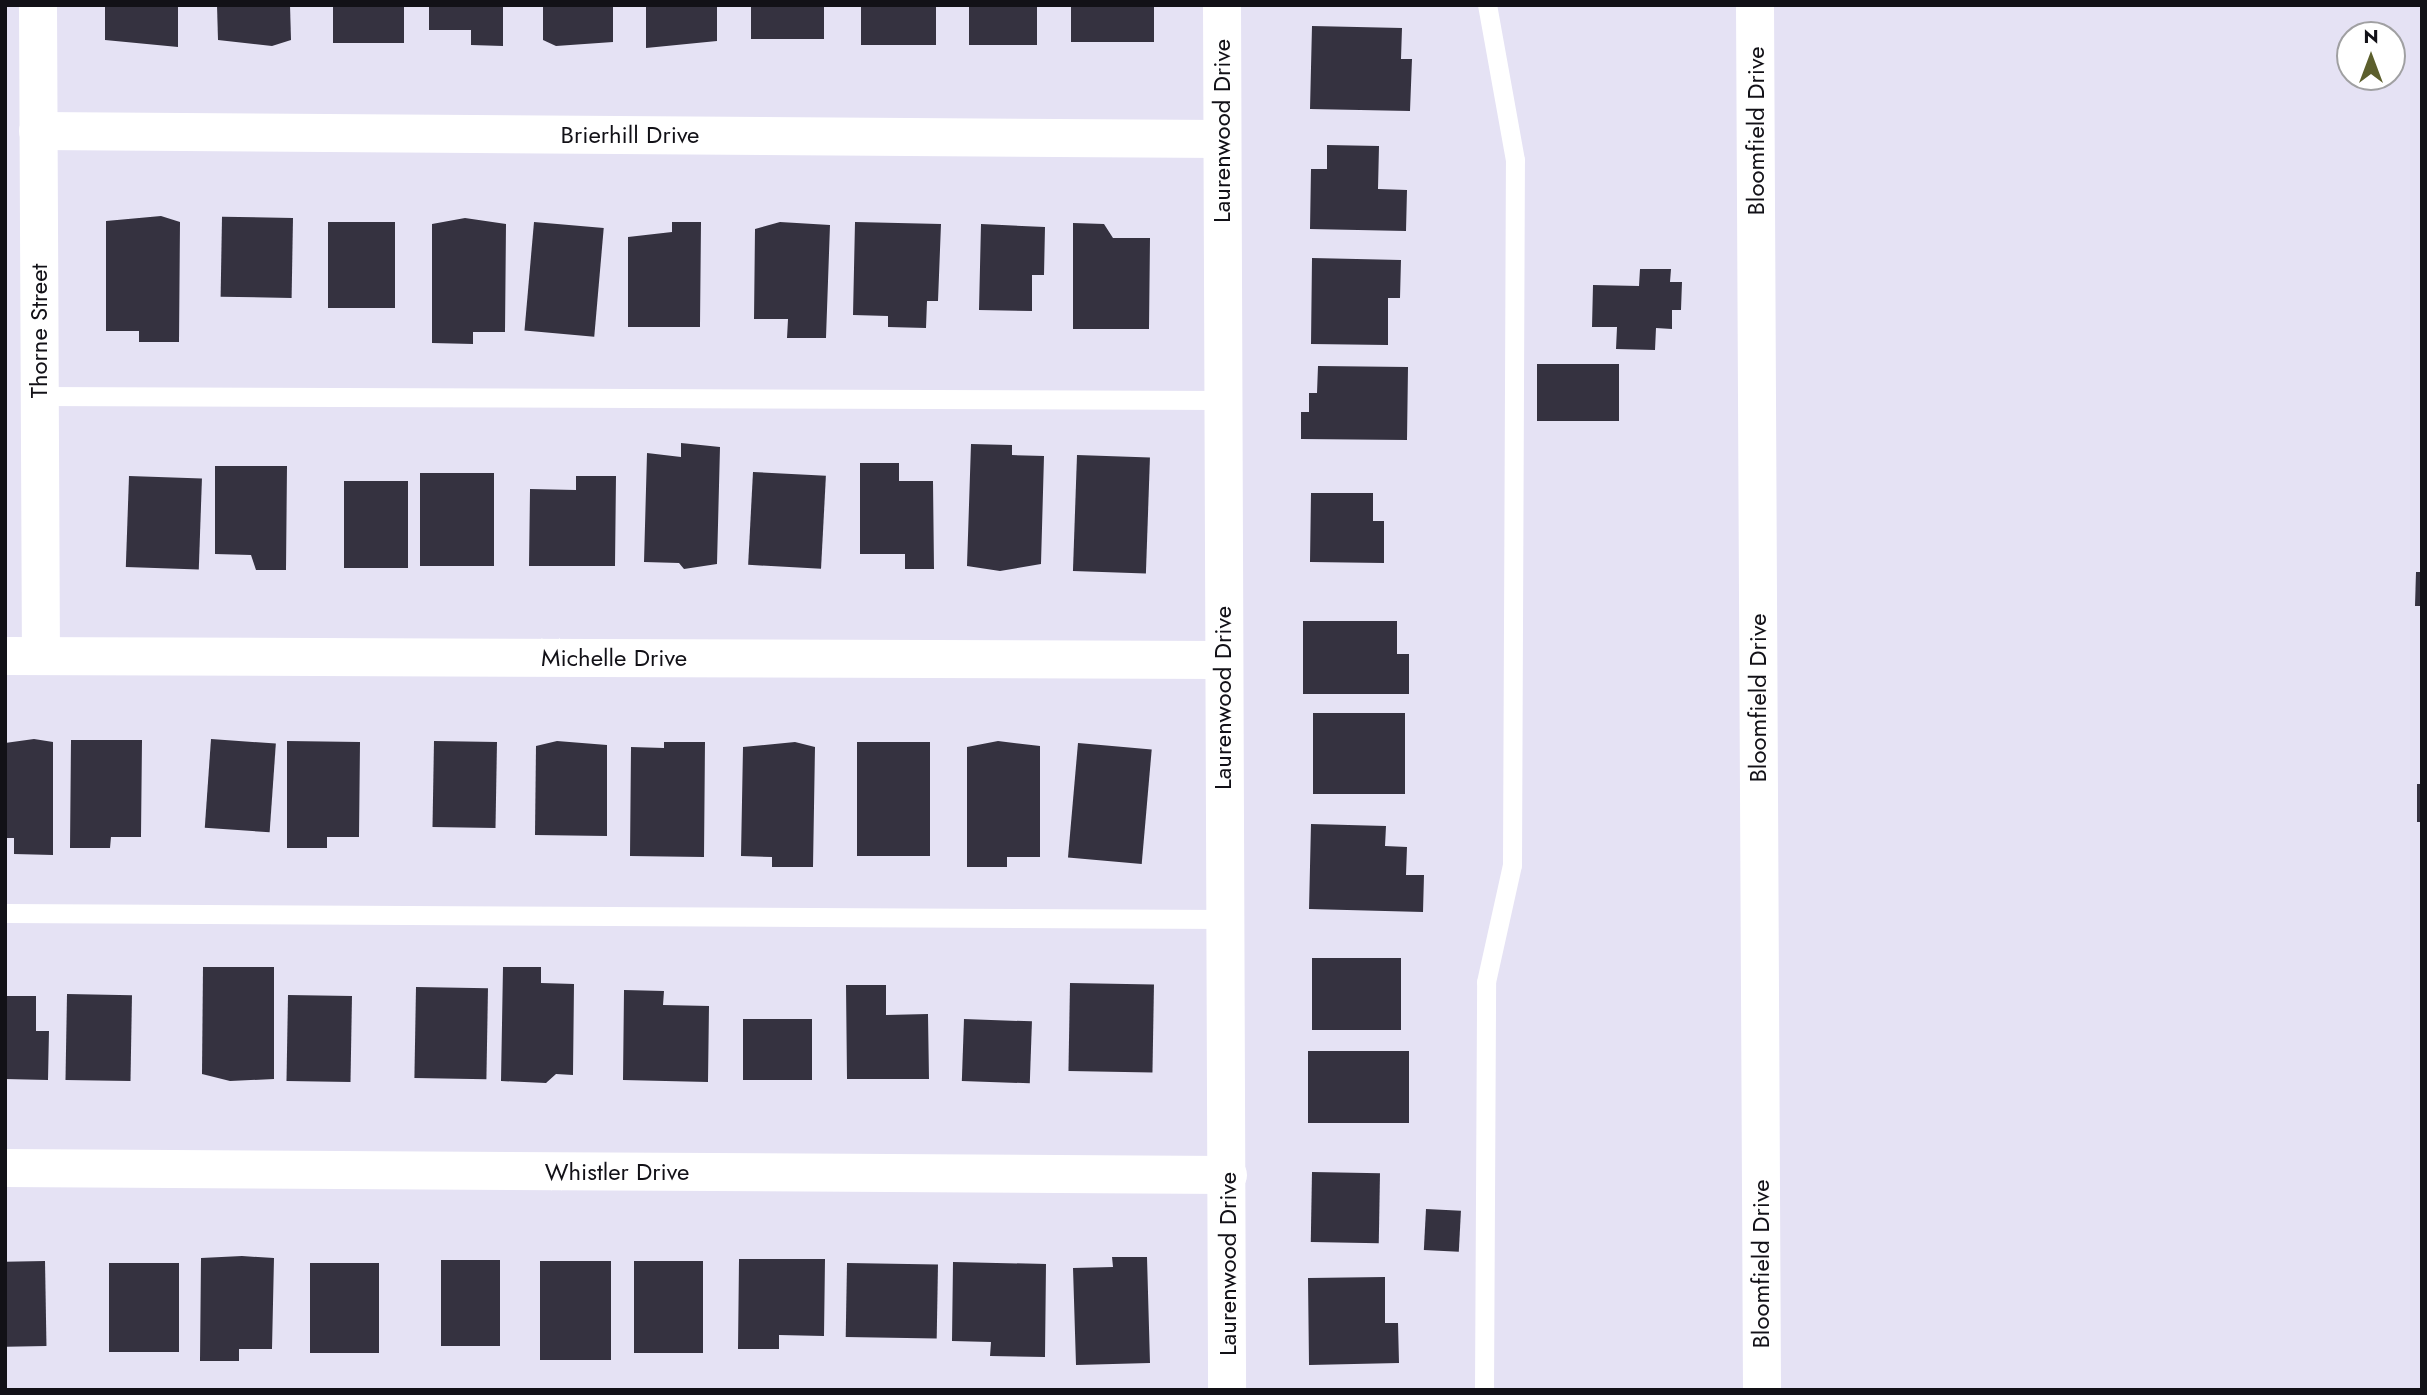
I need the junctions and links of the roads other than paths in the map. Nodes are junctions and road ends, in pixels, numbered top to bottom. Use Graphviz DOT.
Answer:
graph roads {
  1 [pos="38,5"];
  2 [pos="1222,5"];
  3 [pos="1487,5"];
  4 [pos="1755,5"];
  5 [pos="38,131"];
  6 [pos="1222,139"];
  7 [pos="39,397"];
  8 [pos="1222,400"];
  9 [pos="23,656"];
  10 [pos="1222,660"];
  11 [pos="5,913"];
  12 [pos="1225,919"];
  13 [pos="5,1168"];
  14 [pos="1228,1175"];
  15 [pos="1227,1390"];
  16 [pos="1484,1390"];
  17 [pos="1762,1390"];
  1 -- 5 [label="street, Thorne Street"];
  2 -- 6 [label="street, Laurenwood Drive"];
  3 -- 16 [label="lane"];
  4 -- 17 [label="street, Bloomfield Drive"];
  5 -- 6 [label="street, Brierhill Drive"];
  5 -- 7 [label="street, Thorne Street"];
  6 -- 8 [label="street, Laurenwood Drive"];
  7 -- 8 [label="lane"];
  7 -- 9 [label="street, Thorne Street"];
  8 -- 10 [label="street, Laurenwood Drive"];
  9 -- 10 [label="street, Michelle Drive"];
  10 -- 12 [label="street, Laurenwood Drive"];
  11 -- 12 [label="lane"];
  12 -- 14 [label="street, Laurenwood Drive"];
  13 -- 14 [label="street, Whistler Drive"];
  14 -- 15 [label="street, Laurenwood Drive"];
}
